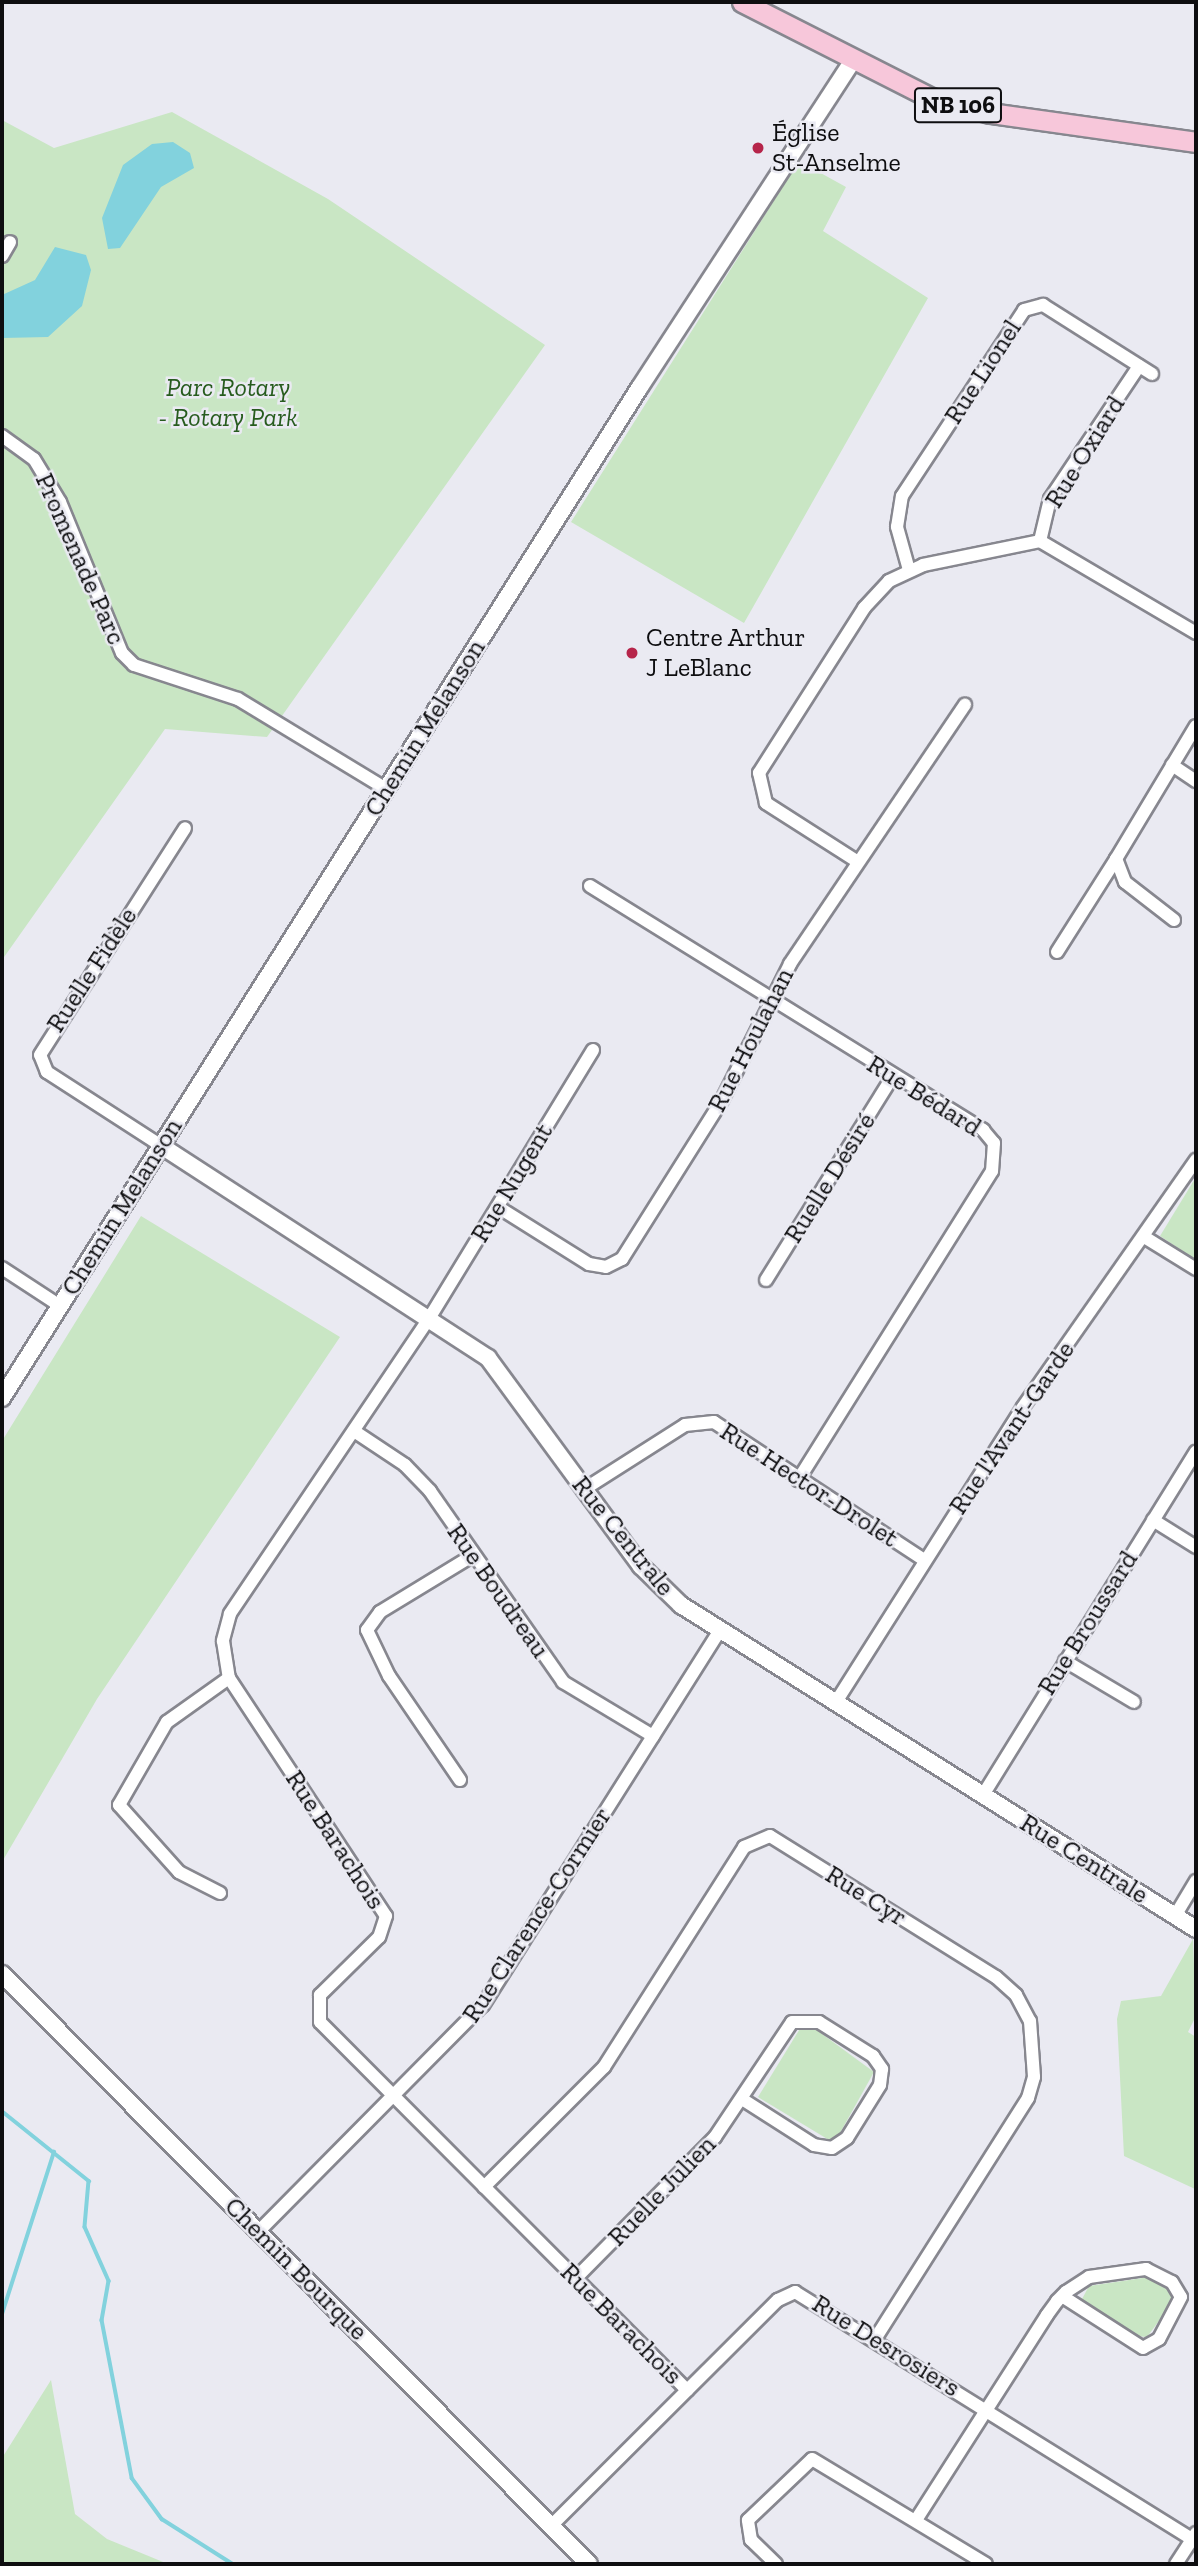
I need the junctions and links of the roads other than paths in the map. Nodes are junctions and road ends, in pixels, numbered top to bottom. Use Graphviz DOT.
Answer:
graph roads {
  1 [pos="742,2"];
  2 [pos="853,60"];
  3 [pos="1196,142"];
  4 [pos="10,242"];
  5 [pos="2,256"];
  6 [pos="1139,366"];
  7 [pos="1152,374"];
  8 [pos="2,436"];
  9 [pos="1040,541"];
  10 [pos="909,570"];
  11 [pos="1196,633"];
  12 [pos="965,705"];
  13 [pos="1196,726"];
  14 [pos="1172,765"];
  15 [pos="1196,780"];
  16 [pos="386,789"];
  17 [pos="185,828"];
  18 [pos="1116,859"];
  19 [pos="855,860"];
  20 [pos="590,886"];
  21 [pos="1174,920"];
  22 [pos="1057,952"];
  23 [pos="770,999"];
  24 [pos="593,1050"];
  25 [pos="893,1076"];
  26 [pos="160,1145"];
  27 [pos="1196,1160"];
  28 [pos="498,1207"];
  29 [pos="1146,1238"];
  30 [pos="2,1268"];
  31 [pos="1196,1269"];
  32 [pos="766,1280"];
  33 [pos="60,1306"];
  34 [pos="430,1317"];
  35 [pos="2,1398"];
  36 [pos="354,1431"];
  37 [pos="1196,1452"];
  38 [pos="798,1480"];
  39 [pos="583,1490"];
  40 [pos="1153,1520"];
  41 [pos="1196,1547"];
  42 [pos="470,1557"];
  43 [pos="924,1560"];
  44 [pos="720,1630"];
  45 [pos="1065,1661"];
  46 [pos="229,1678"];
  47 [pos="836,1702"];
  48 [pos="1134,1702"];
  49 [pos="653,1736"];
  50 [pos="460,1780"];
  51 [pos="983,1795"];
  52 [pos="1196,1881"];
  53 [pos="220,1893"];
  54 [pos="1175,1916"];
  55 [pos="1196,1929"];
  56 [pos="2,1974"];
  57 [pos="394,2096"];
  58 [pos="742,2099"];
  59 [pos="484,2187"];
  60 [pos="259,2231"];
  61 [pos="576,2278"];
  62 [pos="1062,2296"];
  63 [pos="875,2339"];
  64 [pos="687,2390"];
  65 [pos="987,2409"];
  66 [pos="916,2520"];
  67 [pos="552,2525"];
  68 [pos="1194,2536"];
  69 [pos="589,2564"];
  70 [pos="776,2564"];
  71 [pos="986,2564"];
  72 [pos="1176,2564"];
  1 -- 2 [label="main road, NB 106"];
  2 -- 3 [label="main road, NB 106"];
  2 -- 16 [label="street, Chemin Melanson"];
  4 -- 5 [label="street"];
  6 -- 7 [label="street, Rue Lionel"];
  6 -- 9 [label="street, Rue Oxiard"];
  6 -- 10 [label="street, Rue Lionel"];
  8 -- 16 [label="street, Promenade Parc"];
  9 -- 10 [label="street"];
  9 -- 11 [label="street"];
  10 -- 19 [label="street"];
  12 -- 19 [label="street, Rue Houlahan"];
  13 -- 14 [label="street"];
  14 -- 15 [label="street"];
  14 -- 18 [label="street"];
  16 -- 26 [label="street, Chemin Melanson"];
  17 -- 26 [label="street, Ruelle Fidèle"];
  18 -- 21 [label="street"];
  18 -- 22 [label="street"];
  19 -- 23 [label="street, Rue Houlahan"];
  20 -- 23 [label="street, Rue Bédard"];
  23 -- 25 [label="street, Rue Bédard"];
  23 -- 28 [label="street, Rue Houlahan"];
  24 -- 28 [label="street, Rue Nugent"];
  25 -- 32 [label="street, Ruelle Désiré"];
  25 -- 38 [label="street, Rue Bédard"];
  26 -- 33 [label="street, Chemin Melanson"];
  26 -- 34 [label="street, Rue Centrale"];
  27 -- 29 [label="street, Rue l'Avant-Garde"];
  28 -- 34 [label="street, Rue Nugent"];
  29 -- 31 [label="street"];
  29 -- 43 [label="street, Rue l'Avant-Garde"];
  30 -- 33 [label="street"];
  33 -- 35 [label="street, Chemin Melanson"];
  34 -- 36 [label="street, Rue Barachois"];
  34 -- 39 [label="street, Rue Centrale"];
  36 -- 42 [label="street, Rue Boudreau"];
  36 -- 46 [label="street, Rue Barachois"];
  37 -- 40 [label="street, Rue Broussard"];
  38 -- 39 [label="street, Rue Hector-Drolet"];
  38 -- 43 [label="street, Rue Hector-Drolet"];
  39 -- 44 [label="street, Rue Centrale"];
  40 -- 41 [label="street"];
  40 -- 45 [label="street, Rue Broussard"];
  42 -- 49 [label="street, Rue Boudreau"];
  42 -- 50 [label="street"];
  43 -- 47 [label="street, Rue l'Avant-Garde"];
  44 -- 47 [label="street, Rue Centrale"];
  44 -- 49 [label="street, Rue Clarence-Cormier"];
  45 -- 48 [label="street"];
  45 -- 51 [label="street, Rue Broussard"];
  46 -- 53 [label="street"];
  46 -- 57 [label="street, Rue Barachois"];
  47 -- 51 [label="street, Rue Centrale"];
  49 -- 57 [label="street, Rue Clarence-Cormier"];
  51 -- 54 [label="street, Rue Centrale"];
  52 -- 54 [label="street"];
  54 -- 55 [label="street, Rue Centrale"];
  56 -- 60 [label="street, Chemin Bourque"];
  57 -- 59 [label="street, Rue Barachois"];
  57 -- 60 [label="street, Rue Clarence-Cormier"];
  58 -- 58 [label="street, Ruelle Julien"];
  58 -- 61 [label="street, Ruelle Julien"];
  59 -- 61 [label="street, Rue Barachois"];
  59 -- 63 [label="street, Rue Cyr"];
  60 -- 67 [label="street, Chemin Bourque"];
  61 -- 64 [label="street, Rue Barachois"];
  62 -- 62 [label="street"];
  62 -- 65 [label="street"];
  63 -- 64 [label="street, Rue Desrosiers"];
  63 -- 65 [label="street, Rue Desrosiers"];
  64 -- 67 [label="street, Rue Desrosiers"];
  65 -- 66 [label="street"];
  65 -- 68 [label="street, Rue Desrosiers"];
  66 -- 70 [label="street"];
  66 -- 71 [label="street"];
  67 -- 69 [label="street, Chemin Bourque"];
  68 -- 72 [label="street"];
}
